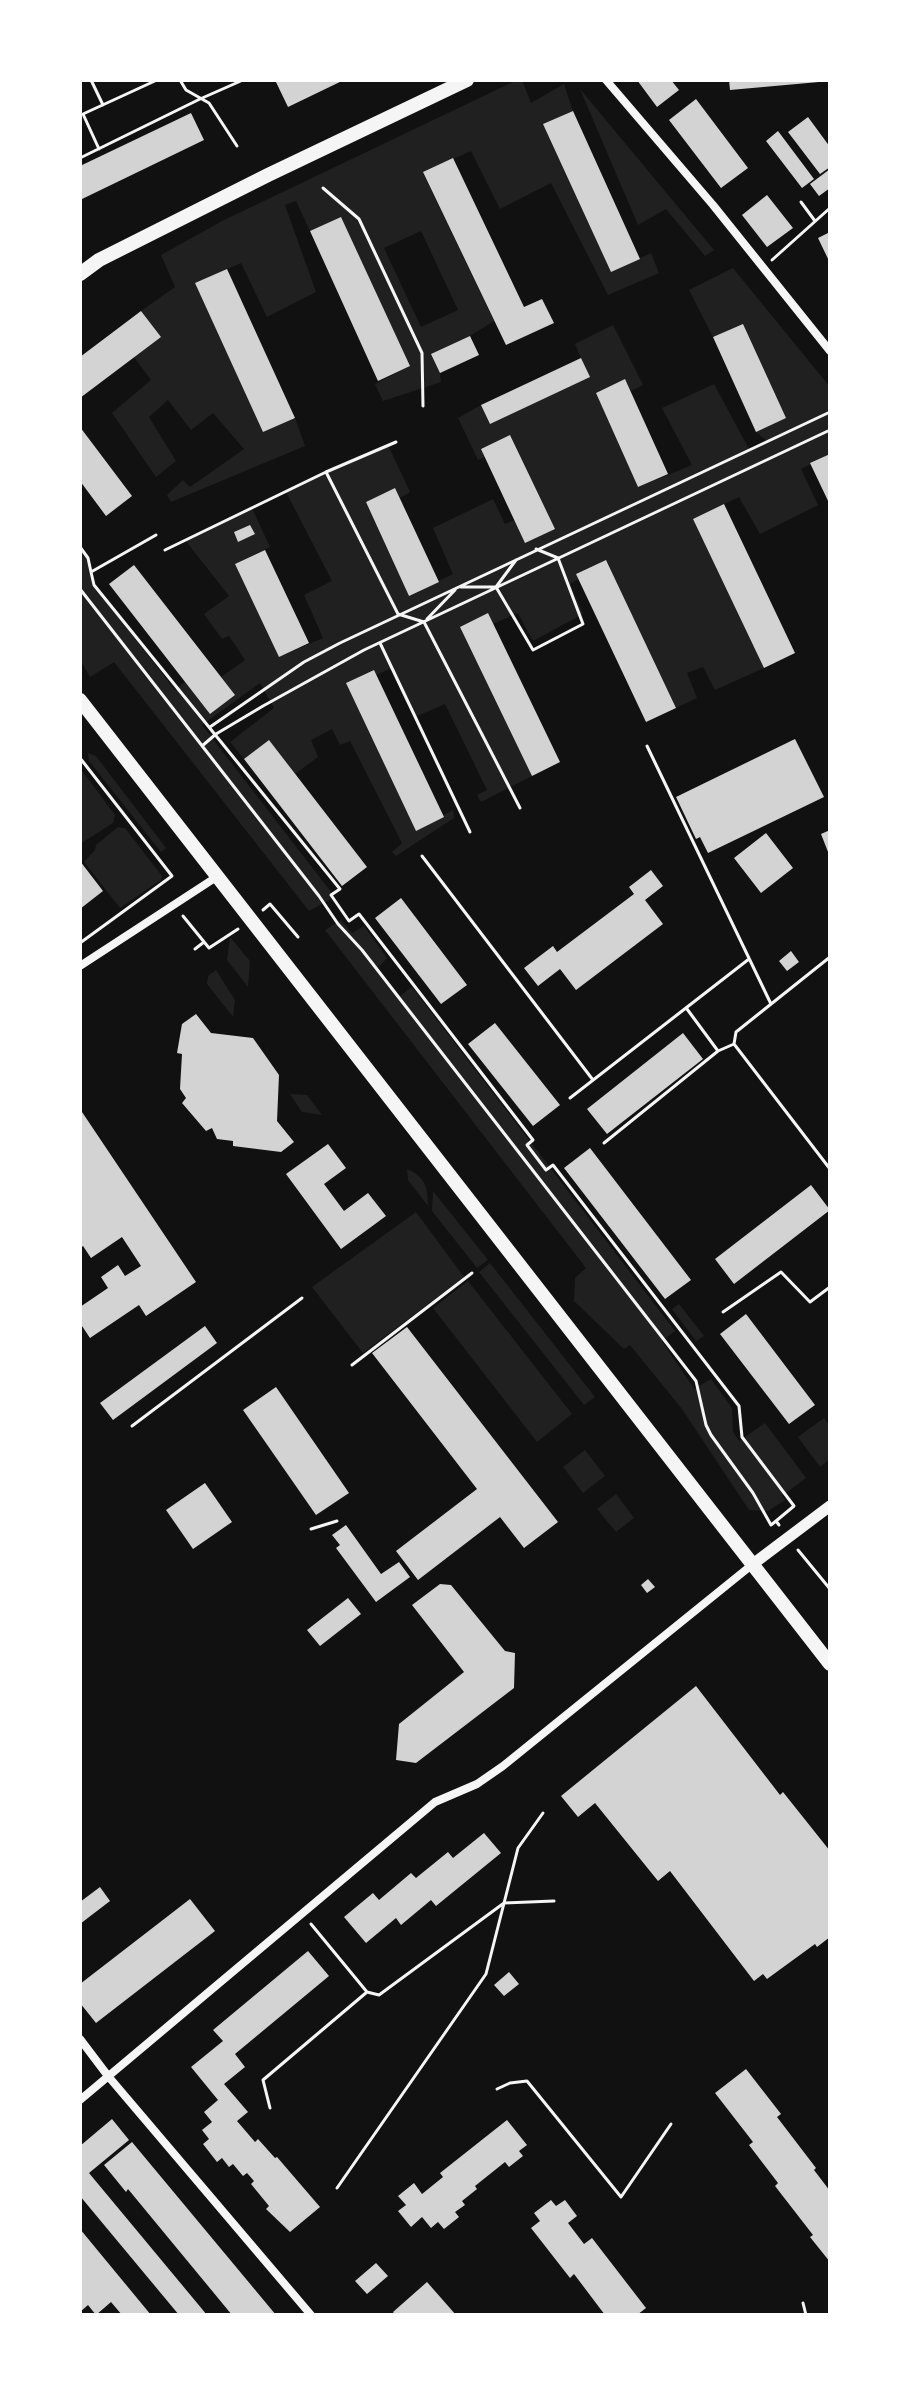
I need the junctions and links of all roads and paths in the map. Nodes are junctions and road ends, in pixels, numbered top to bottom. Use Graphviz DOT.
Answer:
graph roads {
  1 [pos="91,80"];
  2 [pos="157,80"];
  3 [pos="180,80"];
  4 [pos="243,80"];
  5 [pos="467,80"];
  6 [pos="606,80"];
  7 [pos="200,99"];
  8 [pos="103,105"];
  9 [pos="98,131"];
  10 [pos="92,134"];
  11 [pos="237,146"];
  12 [pos="99,149"];
  13 [pos="80,158"];
  14 [pos="323,188"];
  15 [pos="801,202"];
  16 [pos="830,208"];
  17 [pos="815,221"];
  18 [pos="99,260"];
  19 [pos="80,265"];
  20 [pos="763,268"];
  21 [pos="80,274"];
  22 [pos="830,351"];
  23 [pos="423,406"];
  24 [pos="830,412"];
  25 [pos="830,430"];
  26 [pos="396,442"];
  27 [pos="326,472"];
  28 [pos="156,535"];
  29 [pos="80,547"];
  30 [pos="536,549"];
  31 [pos="165,550"];
  32 [pos="517,558"];
  33 [pos="558,558"];
  34 [pos="91,572"];
  35 [pos="457,587"];
  36 [pos="496,587"];
  37 [pos="80,589"];
  38 [pos="398,614"];
  39 [pos="424,622"];
  40 [pos="380,643"];
  41 [pos="80,700"];
  42 [pos="210,727"];
  43 [pos="216,734"];
  44 [pos="202,746"];
  45 [pos="647,746"];
  46 [pos="80,758"];
  47 [pos="520,808"];
  48 [pos="470,832"];
  49 [pos="422,856"];
  50 [pos="218,876"];
  51 [pos="162,883"];
  52 [pos="174,905"];
  53 [pos="204,942"];
  54 [pos="80,943"];
  55 [pos="209,948"];
  56 [pos="195,949"];
  57 [pos="830,957"];
  58 [pos="749,959"];
  59 [pos="80,966"];
  60 [pos="771,1004"];
  61 [pos="687,1008"];
  62 [pos="734,1044"];
  63 [pos="718,1051"];
  64 [pos="593,1080"];
  65 [pos="570,1098"];
  66 [pos="604,1143"];
  67 [pos="830,1169"];
  68 [pos="472,1273"];
  69 [pos="830,1287"];
  70 [pos="302,1298"];
  71 [pos="723,1312"];
  72 [pos="352,1365"];
  73 [pos="132,1426"];
  74 [pos="830,1506"];
  75 [pos="337,1521"];
  76 [pos="776,1521"];
  77 [pos="311,1529"];
  78 [pos="789,1538"];
  79 [pos="753,1564"];
  80 [pos="830,1589"];
  81 [pos="830,1664"];
  82 [pos="543,1813"];
  83 [pos="554,1901"];
  84 [pos="504,1903"];
  85 [pos="301,1913"];
  86 [pos="367,1992"];
  87 [pos="80,2039"];
  88 [pos="108,2076"];
  89 [pos="497,2089"];
  90 [pos="80,2100"];
  91 [pos="270,2108"];
  92 [pos="671,2124"];
  93 [pos="337,2188"];
  94 [pos="803,2303"];
  95 [pos="311,2315"];
  96 [pos="806,2315"];
  1 -- 8 [label="path"];
  2 -- 8 [label="path"];
  3 -- 7 [label="path"];
  4 -- 7 [label="path"];
  5 -- 18 [label="main road"];
  6 -- 20 [label="street"];
  7 -- 11 [label="path"];
  7 -- 12 [label="path"];
  8 -- 10 [label="path"];
  9 -- 10 [label="path"];
  10 -- 12 [label="path"];
  12 -- 13 [label="path"];
  14 -- 23 [label="path"];
  15 -- 17 [label="path"];
  16 -- 17 [label="path"];
  17 -- 20 [label="path"];
  18 -- 19 [label="main road"];
  18 -- 21 [label="main road"];
  20 -- 22 [label="street"];
  24 -- 30 [label="path"];
  25 -- 33 [label="path"];
  26 -- 27 [label="path"];
  27 -- 31 [label="path"];
  27 -- 38 [label="path"];
  28 -- 34 [label="path"];
  29 -- 34 [label="path"];
  30 -- 32 [label="path"];
  30 -- 33 [label="path"];
  32 -- 35 [label="path"];
  32 -- 36 [label="path"];
  33 -- 36 [label="path"];
  33 -- 36 [label="path"];
  34 -- 42 [label="path"];
  35 -- 36 [label="path"];
  35 -- 38 [label="path"];
  35 -- 39 [label="path"];
  36 -- 39 [label="path"];
  37 -- 44 [label="path"];
  38 -- 39 [label="path"];
  38 -- 42 [label="path"];
  39 -- 40 [label="path"];
  39 -- 47 [label="path"];
  40 -- 43 [label="path"];
  40 -- 48 [label="path"];
  41 -- 50 [label="main road"];
  42 -- 43 [label="path"];
  43 -- 44 [label="path"];
  43 -- 76 [label="path"];
  44 -- 76 [label="path"];
  45 -- 58 [label="path"];
  46 -- 51 [label="path"];
  49 -- 64 [label="path"];
  50 -- 52 [label="street"];
  50 -- 79 [label="main road"];
  51 -- 52 [label="path"];
  51 -- 54 [label="path"];
  52 -- 53 [label="path"];
  52 -- 59 [label="street"];
  53 -- 55 [label="path"];
  53 -- 56 [label="path"];
  57 -- 60 [label="path"];
  58 -- 60 [label="path"];
  58 -- 61 [label="path"];
  60 -- 62 [label="path"];
  61 -- 63 [label="path"];
  61 -- 64 [label="path"];
  62 -- 63 [label="path"];
  62 -- 67 [label="path"];
  63 -- 66 [label="path"];
  64 -- 65 [label="path"];
  68 -- 72 [label="path"];
  69 -- 71 [label="path"];
  70 -- 73 [label="path"];
  74 -- 78 [label="street"];
  75 -- 77 [label="path"];
  76 -- 78 [label="path"];
  78 -- 79 [label="street"];
  78 -- 80 [label="path"];
  79 -- 81 [label="main road"];
  79 -- 85 [label="street"];
  82 -- 84 [label="path"];
  83 -- 84 [label="path"];
  84 -- 86 [label="path"];
  84 -- 93 [label="path"];
  85 -- 86 [label="path"];
  85 -- 88 [label="street"];
  86 -- 91 [label="path"];
  87 -- 88 [label="street"];
  88 -- 90 [label="street"];
  88 -- 95 [label="street"];
  89 -- 92 [label="path"];
  94 -- 96 [label="path"];
}
